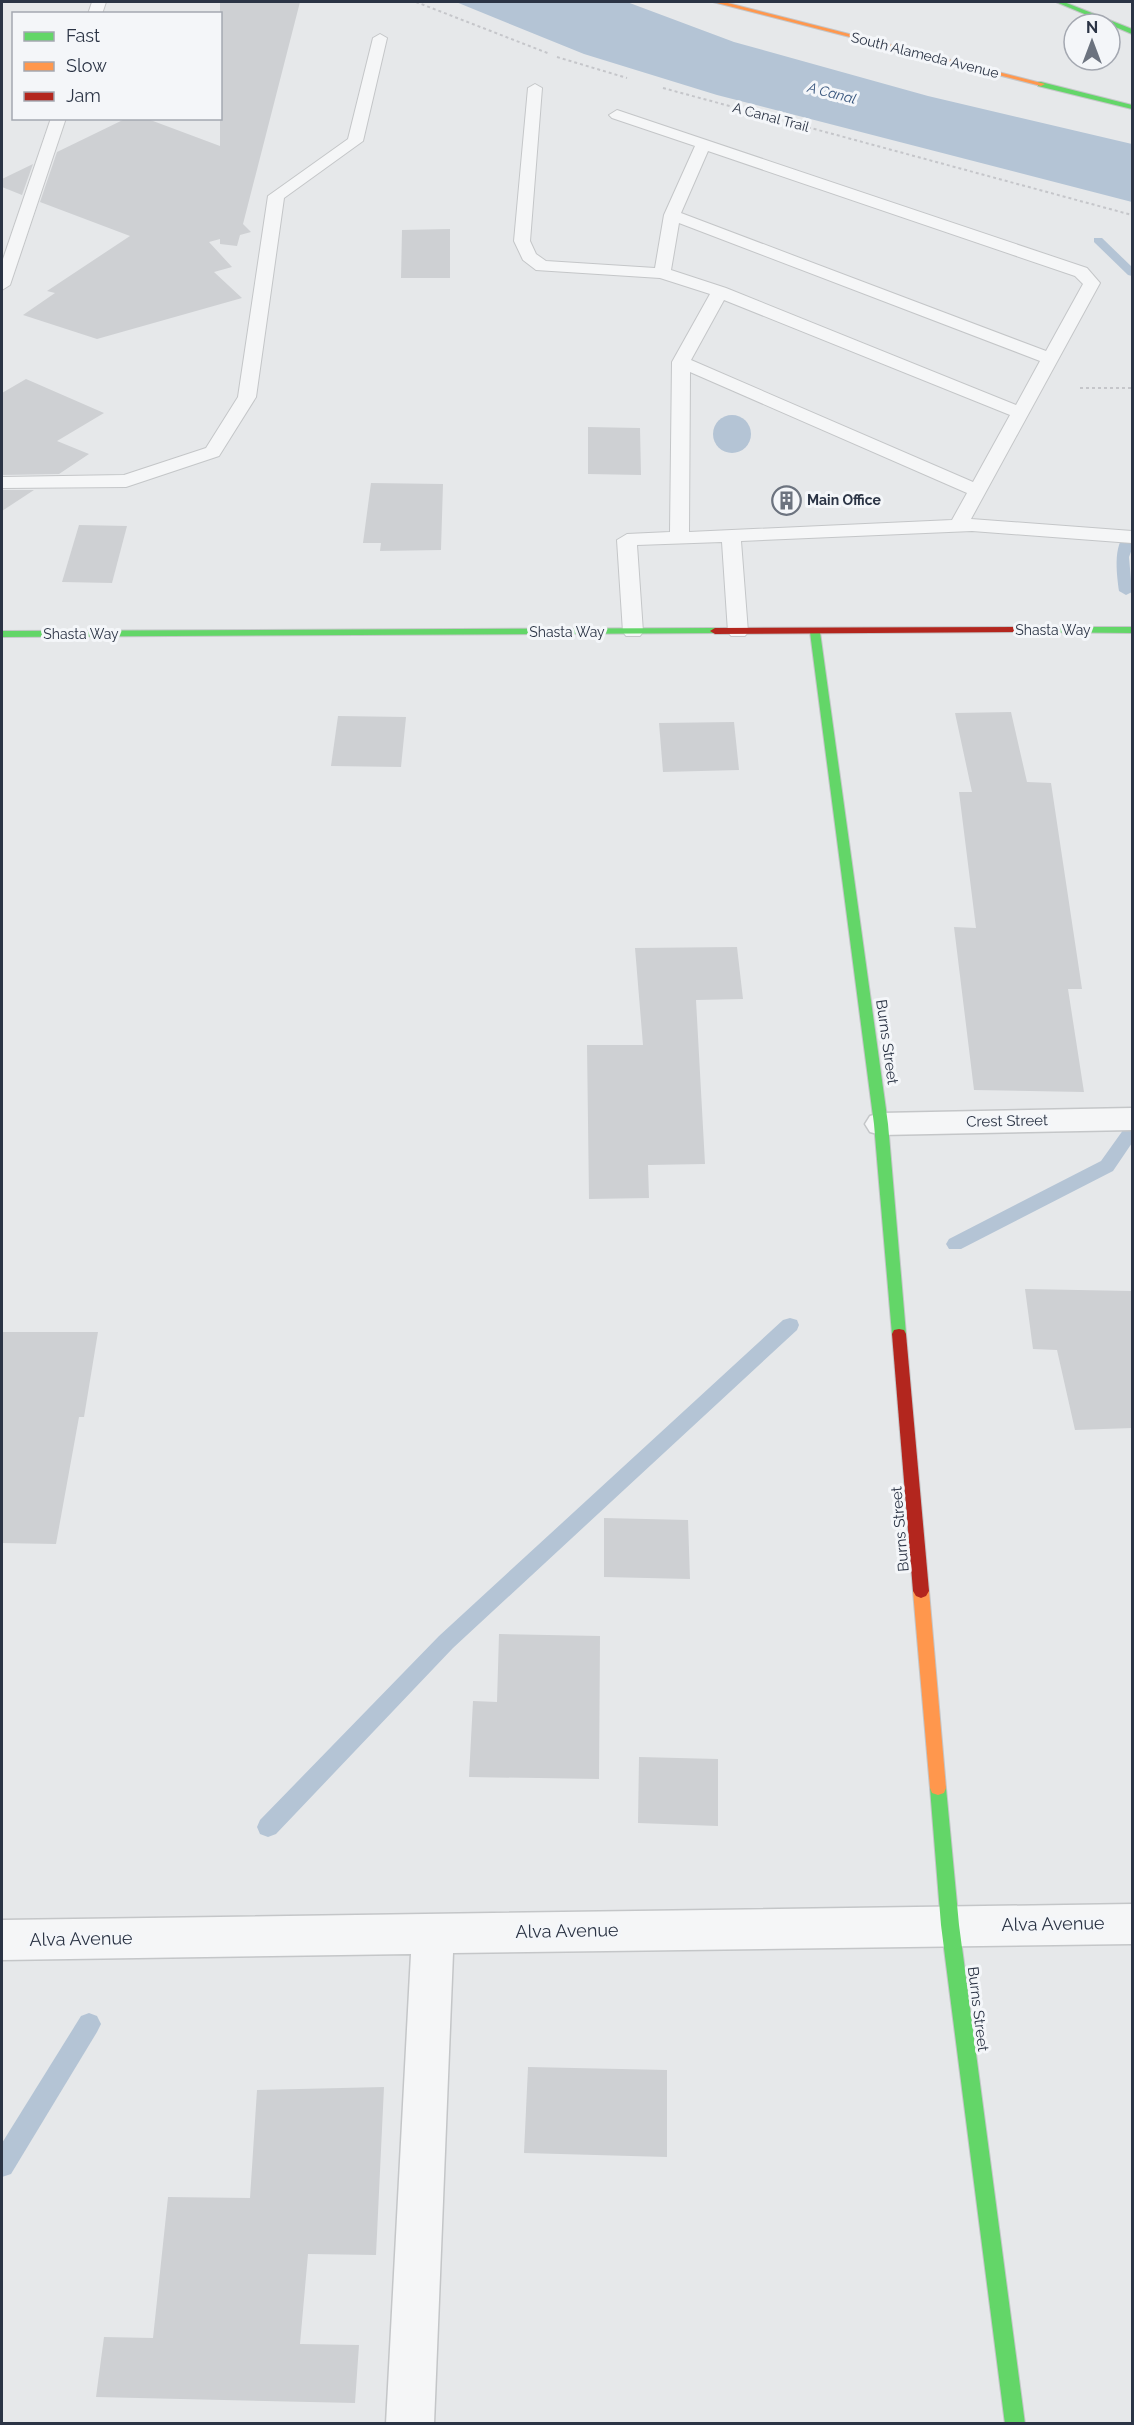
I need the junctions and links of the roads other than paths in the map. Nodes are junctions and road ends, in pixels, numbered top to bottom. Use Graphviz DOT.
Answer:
graph roads {
  1 [pos="717,2"];
  2 [pos="1059,2"];
  3 [pos="1132,32"];
  4 [pos="380,38"];
  5 [pos="535,88"];
  6 [pos="1132,107"];
  7 [pos="617,115"];
  8 [pos="58,120"];
  9 [pos="704,143"];
  10 [pos="672,215"];
  11 [pos="662,273"];
  12 [pos="2,285"];
  13 [pos="720,292"];
  14 [pos="1050,359"];
  15 [pos="681,362"];
  16 [pos="1021,412"];
  17 [pos="2,483"];
  18 [pos="978,491"];
  19 [pos="958,526"];
  20 [pos="731,535"];
  21 [pos="1132,537"];
  22 [pos="679,538"];
  23 [pos="1132,630"];
  24 [pos="633,632"];
  25 [pos="738,632"];
  26 [pos="815,632"];
  27 [pos="2,634"];
  28 [pos="1132,1119"];
  29 [pos="881,1124"];
  30 [pos="1132,1924"];
  31 [pos="950,1925"];
  32 [pos="433,1934"];
  33 [pos="2,1940"];
  34 [pos="410,2424"];
  35 [pos="1015,2424"];
  1 -- 6 [label="street, South Alameda Avenue"];
  2 -- 3 [label="street"];
  4 -- 17 [label="lane"];
  5 -- 11 [label="lane"];
  7 -- 9 [label="lane"];
  8 -- 12 [label="lane"];
  9 -- 10 [label="lane"];
  9 -- 14 [label="lane"];
  10 -- 11 [label="lane"];
  10 -- 14 [label="lane"];
  11 -- 13 [label="lane"];
  13 -- 15 [label="lane"];
  13 -- 16 [label="lane"];
  14 -- 16 [label="lane"];
  15 -- 18 [label="lane"];
  15 -- 22 [label="lane"];
  16 -- 18 [label="lane"];
  18 -- 19 [label="lane"];
  19 -- 20 [label="lane"];
  19 -- 21 [label="lane"];
  20 -- 22 [label="lane"];
  20 -- 25 [label="lane"];
  22 -- 24 [label="lane"];
  23 -- 26 [label="street, Shasta Way"];
  24 -- 25 [label="street, Shasta Way"];
  24 -- 27 [label="street, Shasta Way"];
  25 -- 26 [label="street, Shasta Way"];
  26 -- 29 [label="street, Burns Street"];
  28 -- 29 [label="street, Crest Street"];
  29 -- 31 [label="street, Burns Street"];
  30 -- 31 [label="street, Alva Avenue"];
  31 -- 32 [label="street, Alva Avenue"];
  31 -- 35 [label="street, Burns Street"];
  32 -- 33 [label="street, Alva Avenue"];
  32 -- 34 [label="street"];
}
